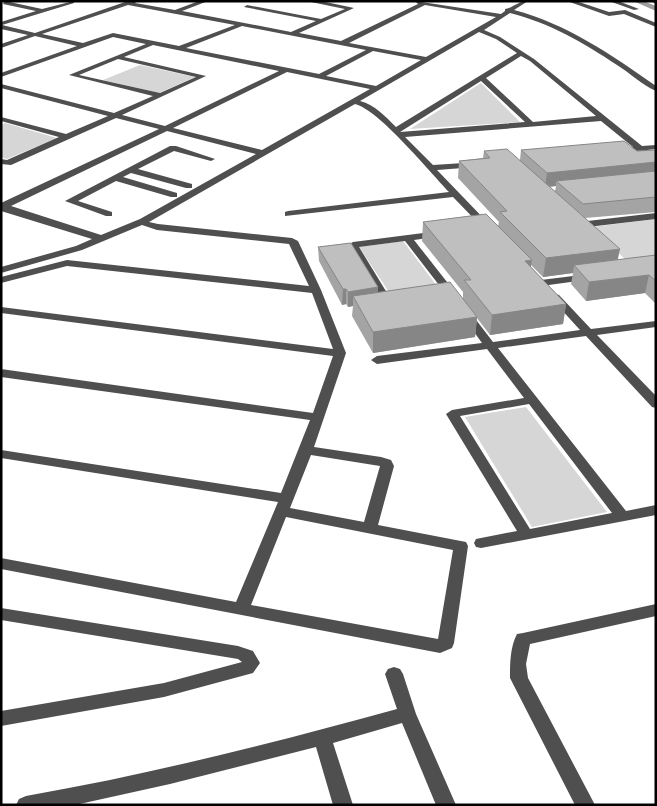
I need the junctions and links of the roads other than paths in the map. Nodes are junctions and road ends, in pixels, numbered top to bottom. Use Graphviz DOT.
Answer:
graph roads {
  1 [pos="12,1"];
  2 [pos="67,1"];
  3 [pos="205,1"];
  4 [pos="262,1"];
  5 [pos="309,1"];
  6 [pos="412,1"];
  7 [pos="526,1"];
  8 [pos="570,1"];
  9 [pos="612,1"];
  10 [pos="131,2"];
  11 [pos="424,3"];
  12 [pos="3,4"];
  13 [pos="508,10"];
  14 [pos="44,11"];
  15 [pos="175,12"];
  16 [pos="656,18"];
  17 [pos="323,20"];
  18 [pos="240,25"];
  19 [pos="1,26"];
  20 [pos="656,26"];
  21 [pos="645,29"];
  22 [pos="479,30"];
  23 [pos="292,34"];
  24 [pos="34,35"];
  25 [pos="154,43"];
  26 [pos="598,43"];
  27 [pos="341,44"];
  28 [pos="588,44"];
  29 [pos="83,45"];
  30 [pos="1,46"];
  31 [pos="180,48"];
  32 [pos="372,49"];
  33 [pos="521,53"];
  34 [pos="117,58"];
  35 [pos="422,59"];
  36 [pos="286,70"];
  37 [pos="1,75"];
  38 [pos="319,77"];
  39 [pos="482,78"];
  40 [pos="648,79"];
  41 [pos="656,81"];
  42 [pos="1,86"];
  43 [pos="371,87"];
  44 [pos="656,89"];
  45 [pos="160,95"];
  46 [pos="353,101"];
  47 [pos="116,115"];
  48 [pos="604,118"];
  49 [pos="1,119"];
  50 [pos="531,124"];
  51 [pos="166,128"];
  52 [pos="398,133"];
  53 [pos="66,137"];
  54 [pos="656,147"];
  55 [pos="642,148"];
  56 [pos="254,150"];
  57 [pos="613,151"];
  58 [pos="263,153"];
  59 [pos="211,158"];
  60 [pos="1,160"];
  61 [pos="488,162"];
  62 [pos="656,162"];
  63 [pos="431,168"];
  64 [pos="131,170"];
  65 [pos="116,178"];
  66 [pos="189,186"];
  67 [pos="456,194"];
  68 [pos="174,195"];
  69 [pos="2,207"];
  70 [pos="109,214"];
  71 [pos="288,214"];
  72 [pos="656,216"];
  73 [pos="140,222"];
  74 [pos="579,225"];
  75 [pos="470,230"];
  76 [pos="452,232"];
  77 [pos="97,237"];
  78 [pos="407,238"];
  79 [pos="1,265"];
  80 [pos="1,270"];
  81 [pos="604,275"];
  82 [pos="1,280"];
  83 [pos="316,290"];
  84 [pos="374,308"];
  85 [pos="1,310"];
  86 [pos="656,324"];
  87 [pos="588,332"];
  88 [pos="490,345"];
  89 [pos="340,353"];
  90 [pos="377,360"];
  91 [pos="1,373"];
  92 [pos="653,398"];
  93 [pos="533,400"];
  94 [pos="317,417"];
  95 [pos="306,450"];
  96 [pos="1,454"];
  97 [pos="284,505"];
  98 [pos="656,510"];
  99 [pos="622,516"];
  100 [pos="370,527"];
  101 [pos="526,534"];
  102 [pos="481,543"];
  103 [pos="1,563"];
  104 [pos="242,609"];
  105 [pos="656,610"];
  106 [pos="1,614"];
  107 [pos="394,674"];
  108 [pos="407,714"];
  109 [pos="1,719"];
  110 [pos="322,738"];
  111 [pos="98,799"];
  112 [pos="26,805"];
  113 [pos="343,805"];
  114 [pos="446,805"];
  115 [pos="585,805"];
  1 -- 12 [label="street"];
  2 -- 14 [label="street"];
  3 -- 15 [label="street"];
  4 -- 17 [label="street"];
  5 -- 17 [label="street"];
  6 -- 11 [label="street"];
  7 -- 13 [label="street"];
  8 -- 20 [label="street"];
  9 -- 16 [label="street"];
  10 -- 15 [label="street"];
  10 -- 24 [label="street"];
  11 -- 13 [label="street"];
  11 -- 27 [label="street"];
  12 -- 14 [label="street"];
  13 -- 22 [label="street"];
  13 -- 26 [label="street"];
  13 -- 28 [label="street"];
  13 -- 35 [label="street"];
  14 -- 19 [label="street"];
  15 -- 18 [label="street"];
  17 -- 23 [label="street"];
  18 -- 23 [label="street"];
  18 -- 31 [label="street"];
  19 -- 24 [label="street"];
  20 -- 21 [label="street"];
  22 -- 33 [label="street"];
  22 -- 35 [label="street"];
  23 -- 27 [label="street"];
  24 -- 29 [label="street"];
  24 -- 30 [label="street"];
  25 -- 29 [label="street"];
  25 -- 31 [label="street"];
  25 -- 34 [label="street"];
  26 -- 28 [label="street"];
  26 -- 40 [label="street"];
  27 -- 32 [label="street"];
  28 -- 40 [label="street"];
  29 -- 37 [label="street"];
  31 -- 36 [label="street"];
  32 -- 35 [label="street"];
  32 -- 38 [label="street"];
  33 -- 39 [label="street"];
  33 -- 48 [label="street"];
  34 -- 45 [label="street"];
  34 -- 45 [label="street"];
  35 -- 43 [label="street"];
  36 -- 38 [label="street"];
  36 -- 51 [label="street"];
  38 -- 43 [label="street"];
  39 -- 50 [label="street"];
  39 -- 52 [label="street"];
  40 -- 41 [label="street"];
  40 -- 44 [label="street"];
  42 -- 47 [label="street"];
  43 -- 46 [label="street"];
  43 -- 56 [label="street"];
  45 -- 47 [label="street"];
  46 -- 52 [label="street"];
  46 -- 58 [label="street"];
  47 -- 51 [label="street"];
  47 -- 53 [label="street"];
  48 -- 50 [label="street"];
  48 -- 55 [label="street"];
  49 -- 53 [label="street"];
  50 -- 52 [label="street"];
  51 -- 56 [label="street"];
  51 -- 69 [label="street"];
  52 -- 63 [label="street"];
  53 -- 60 [label="street"];
  54 -- 55 [label="street"];
  55 -- 57 [label="street"];
  55 -- 62 [label="street"];
  56 -- 58 [label="street"];
  56 -- 66 [label="street"];
  58 -- 73 [label="street"];
  59 -- 64 [label="street"];
  61 -- 63 [label="street"];
  63 -- 67 [label="street"];
  64 -- 65 [label="street"];
  64 -- 66 [label="street"];
  65 -- 68 [label="street"];
  65 -- 70 [label="street"];
  66 -- 68 [label="street"];
  67 -- 71 [label="street"];
  67 -- 75 [label="street"];
  68 -- 77 [label="street"];
  69 -- 77 [label="street"];
  72 -- 74 [label="street"];
  73 -- 77 [label="street"];
  73 -- 83 [label="street"];
  76 -- 78 [label="street"];
  77 -- 79 [label="street"];
  77 -- 80 [label="street"];
  78 -- 84 [label="street"];
  78 -- 88 [label="street"];
  81 -- 87 [label="street"];
  82 -- 83 [label="street"];
  83 -- 89 [label="street"];
  85 -- 89 [label="street"];
  86 -- 87 [label="street"];
  87 -- 88 [label="street"];
  87 -- 92 [label="street"];
  88 -- 90 [label="street"];
  88 -- 93 [label="street"];
  89 -- 94 [label="street"];
  91 -- 94 [label="street"];
  93 -- 99 [label="street"];
  93 -- 101 [label="street"];
  94 -- 95 [label="street"];
  95 -- 97 [label="street"];
  95 -- 100 [label="street"];
  96 -- 97 [label="street"];
  97 -- 100 [label="street"];
  97 -- 104 [label="street"];
  98 -- 99 [label="street"];
  99 -- 101 [label="street"];
  100 -- 104 [label="street"];
  101 -- 102 [label="street"];
  103 -- 104 [label="street"];
  105 -- 115 [label="street"];
  106 -- 109 [label="street"];
  107 -- 108 [label="street"];
  108 -- 110 [label="street"];
  108 -- 114 [label="street"];
  110 -- 111 [label="street"];
  110 -- 113 [label="street"];
  111 -- 112 [label="street"];
}
